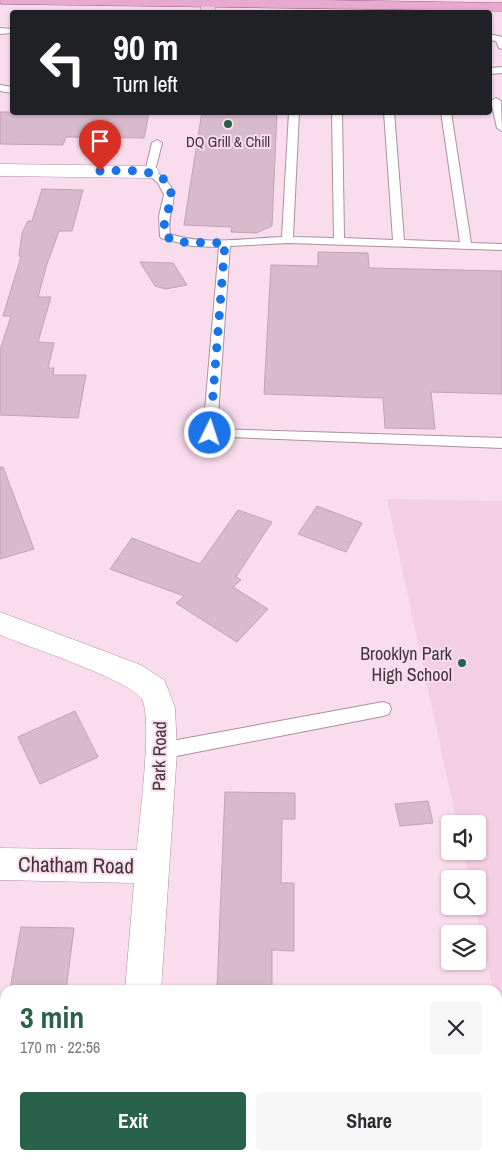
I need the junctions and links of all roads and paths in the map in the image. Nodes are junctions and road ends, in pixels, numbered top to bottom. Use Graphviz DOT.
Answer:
graph roads {
  1 [pos="0,0"];
  2 [pos="57,0"];
  3 [pos="146,1"];
  4 [pos="263,2"];
  5 [pos="318,2"];
  6 [pos="369,3"];
  7 [pos="398,3"];
  8 [pos="91,5"];
  9 [pos="208,5"];
  10 [pos="502,7"];
  11 [pos="26,10"];
  12 [pos="492,37"];
  13 [pos="502,46"];
  14 [pos="496,101"];
  15 [pos="294,115"];
  16 [pos="337,115"];
  17 [pos="389,115"];
  18 [pos="446,115"];
  19 [pos="502,128"];
  20 [pos="157,143"];
  21 [pos="0,170"];
  22 [pos="150,172"];
  23 [pos="287,240"];
  24 [pos="339,242"];
  25 [pos="225,243"];
  26 [pos="399,244"];
  27 [pos="466,246"];
  28 [pos="502,247"];
  29 [pos="502,443"];
  30 [pos="0,623"];
  31 [pos="383,709"];
  32 [pos="161,751"];
  33 [pos="0,864"];
  34 [pos="153,867"];
  35 [pos="142,985"];
  1 -- 2 [label="main road"];
  2 -- 8 [label="main road"];
  3 -- 8 [label="main road"];
  3 -- 9 [label="main road"];
  4 -- 5 [label="main road"];
  4 -- 9 [label="main road"];
  5 -- 6 [label="main road"];
  6 -- 7 [label="main road"];
  7 -- 10 [label="main road"];
  8 -- 11 [label="main road"];
  12 -- 13 [label="lane"];
  14 -- 19 [label="lane"];
  15 -- 23 [label="lane"];
  16 -- 24 [label="lane"];
  17 -- 26 [label="lane"];
  18 -- 27 [label="lane"];
  20 -- 22 [label="lane"];
  21 -- 22 [label="street"];
  22 -- 25 [label="lane"];
  23 -- 24 [label="lane"];
  23 -- 25 [label="lane"];
  24 -- 26 [label="lane"];
  25 -- 29 [label="lane"];
  26 -- 27 [label="lane"];
  27 -- 28 [label="lane"];
  30 -- 32 [label="street, Park Road"];
  31 -- 32 [label="lane"];
  32 -- 34 [label="street, Park Road"];
  33 -- 34 [label="street, Chatham Road"];
  34 -- 35 [label="street, Park Road"];
}
